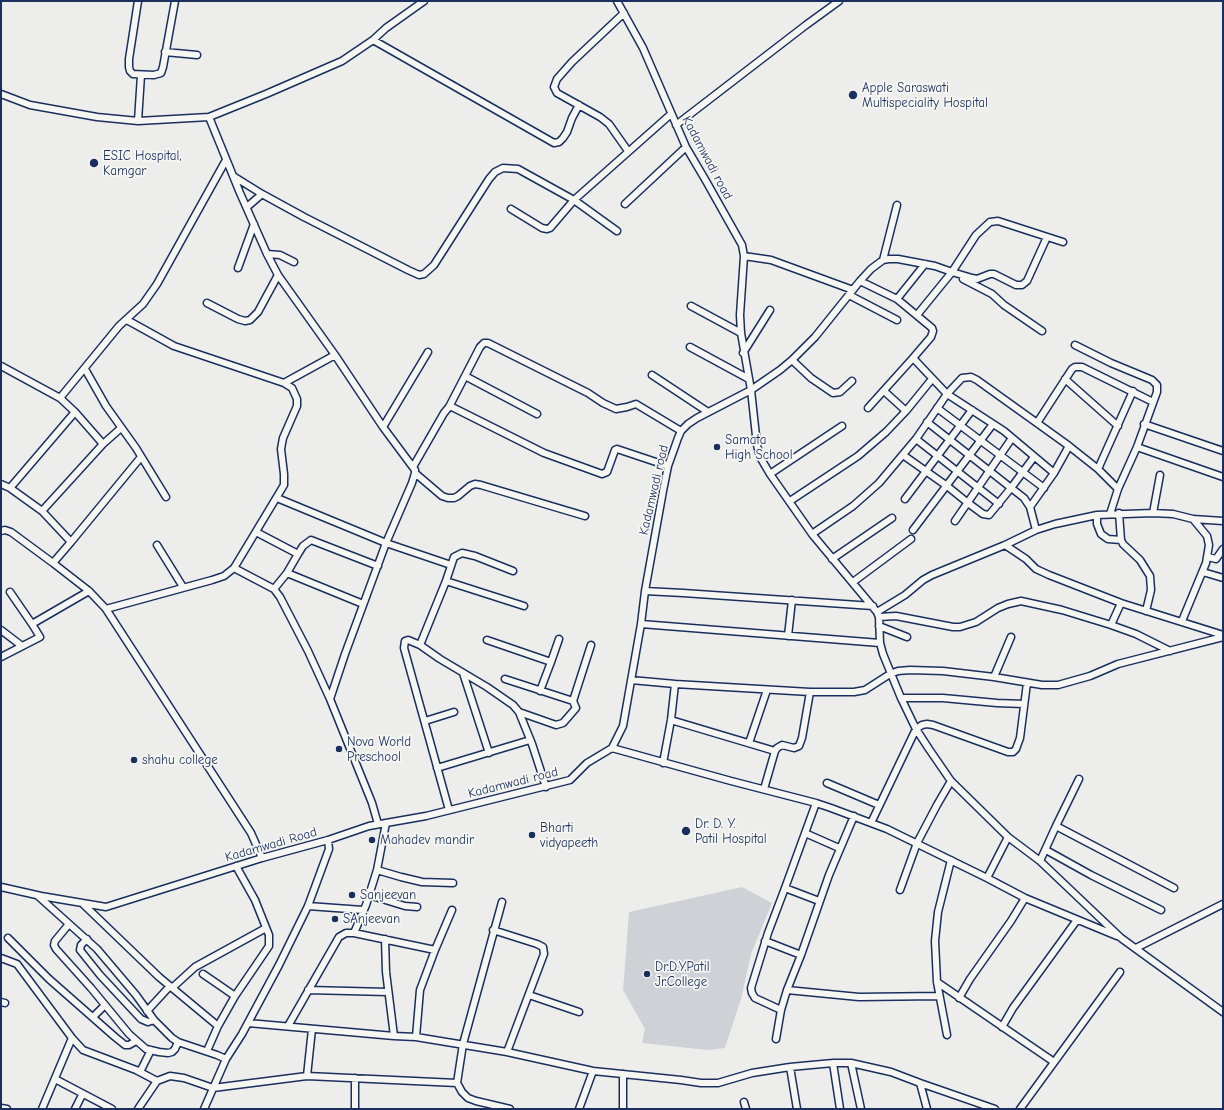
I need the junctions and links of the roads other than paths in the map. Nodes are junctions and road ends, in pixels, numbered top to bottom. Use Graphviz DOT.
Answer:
graph roads {
  1 [pos="138,1"];
  2 [pos="175,1"];
  3 [pos="424,1"];
  4 [pos="617,1"];
  5 [pos="839,1"];
  6 [pos="624,13"];
  7 [pos="373,40"];
  8 [pos="165,52"];
  9 [pos="197,55"];
  10 [pos="141,74"];
  11 [pos="1,94"];
  12 [pos="579,105"];
  13 [pos="671,114"];
  14 [pos="209,117"];
  15 [pos="138,121"];
  16 [pos="676,125"];
  17 [pos="686,148"];
  18 [pos="628,151"];
  19 [pos="226,160"];
  20 [pos="233,176"];
  21 [pos="262,194"];
  22 [pos="574,200"];
  23 [pos="625,204"];
  24 [pos="897,206"];
  25 [pos="247,207"];
  26 [pos="511,209"];
  27 [pos="254,224"];
  28 [pos="617,231"];
  29 [pos="1048,237"];
  30 [pos="1063,242"];
  31 [pos="267,254"];
  32 [pos="744,256"];
  33 [pos="883,260"];
  34 [pos="294,262"];
  35 [pos="924,264"];
  36 [pos="238,268"];
  37 [pos="952,272"];
  38 [pos="278,275"];
  39 [pos="860,281"];
  40 [pos="851,292"];
  41 [pos="897,300"];
  42 [pos="207,303"];
  43 [pos="691,306"];
  44 [pos="770,310"];
  45 [pos="917,315"];
  46 [pos="127,320"];
  47 [pos="897,320"];
  48 [pos="1042,331"];
  49 [pos="741,333"];
  50 [pos="1075,345"];
  51 [pos="690,347"];
  52 [pos="428,352"];
  53 [pos="744,353"];
  54 [pos="334,355"];
  55 [pos="913,358"];
  56 [pos="792,360"];
  57 [pos="1,366"];
  58 [pos="85,369"];
  59 [pos="652,375"];
  60 [pos="465,376"];
  61 [pos="749,379"];
  62 [pos="932,379"];
  63 [pos="1065,379"];
  64 [pos="852,381"];
  65 [pos="284,383"];
  66 [pos="751,390"];
  67 [pos="884,391"];
  68 [pos="1133,391"];
  69 [pos="947,394"];
  70 [pos="60,398"];
  71 [pos="1153,402"];
  72 [pos="449,407"];
  73 [pos="868,408"];
  74 [pos="937,408"];
  75 [pos="972,410"];
  76 [pos="906,411"];
  77 [pos="75,412"];
  78 [pos="708,412"];
  79 [pos="537,414"];
  80 [pos="927,422"];
  81 [pos="1037,423"];
  82 [pos="993,424"];
  83 [pos="1144,424"];
  84 [pos="842,426"];
  85 [pos="961,426"];
  86 [pos="1118,426"];
  87 [pos="383,427"];
  88 [pos="121,428"];
  89 [pos="681,432"];
  90 [pos="1012,438"];
  91 [pos="916,440"];
  92 [pos="949,441"];
  93 [pos="981,441"];
  94 [pos="103,444"];
  95 [pos="1069,446"];
  96 [pos="1137,447"];
  97 [pos="1223,450"];
  98 [pos="903,455"];
  99 [pos="938,456"];
  100 [pos="970,456"];
  101 [pos="1000,456"];
  102 [pos="141,457"];
  103 [pos="1034,457"];
  104 [pos="668,466"];
  105 [pos="1098,469"];
  106 [pos="414,470"];
  107 [pos="958,471"];
  108 [pos="990,471"];
  109 [pos="927,472"];
  110 [pos="1023,472"];
  111 [pos="770,474"];
  112 [pos="1054,474"];
  113 [pos="1160,475"];
  114 [pos="1223,477"];
  115 [pos="1,484"];
  116 [pos="947,486"];
  117 [pos="10,488"];
  118 [pos="979,488"];
  119 [pos="1012,488"];
  120 [pos="1044,488"];
  121 [pos="1118,489"];
  122 [pos="166,497"];
  123 [pos="277,498"];
  124 [pos="905,499"];
  125 [pos="790,501"];
  126 [pos="968,503"];
  127 [pos="999,504"];
  128 [pos="1030,507"];
  129 [pos="42,511"];
  130 [pos="1153,513"];
  131 [pos="1110,514"];
  132 [pos="1119,514"];
  133 [pos="1097,515"];
  134 [pos="585,516"];
  135 [pos="892,518"];
  136 [pos="1193,519"];
  137 [pos="956,521"];
  138 [pos="1223,521"];
  139 [pos="1,530"];
  140 [pos="913,530"];
  141 [pos="1036,530"];
  142 [pos="256,532"];
  143 [pos="812,534"];
  144 [pos="911,539"];
  145 [pos="1121,540"];
  146 [pos="71,542"];
  147 [pos="386,543"];
  148 [pos="157,545"];
  149 [pos="1005,545"];
  150 [pos="1223,549"];
  151 [pos="298,554"];
  152 [pos="1208,557"];
  153 [pos="832,559"];
  154 [pos="1216,559"];
  155 [pos="1223,562"];
  156 [pos="53,563"];
  157 [pos="451,565"];
  158 [pos="378,566"];
  159 [pos="234,568"];
  160 [pos="513,571"];
  161 [pos="1203,572"];
  162 [pos="287,573"];
  163 [pos="1223,578"];
  164 [pos="446,581"];
  165 [pos="853,582"];
  166 [pos="184,587"];
  167 [pos="274,589"];
  168 [pos="89,591"];
  169 [pos="10,592"];
  170 [pos="644,592"];
  171 [pos="792,600"];
  172 [pos="1121,603"];
  173 [pos="363,604"];
  174 [pos="524,606"];
  175 [pos="873,606"];
  176 [pos="106,609"];
  177 [pos="1146,611"];
  178 [pos="878,614"];
  179 [pos="1182,622"];
  180 [pos="32,624"];
  181 [pos="641,624"];
  182 [pos="1111,625"];
  183 [pos="879,626"];
  184 [pos="1,630"];
  185 [pos="788,636"];
  186 [pos="1223,636"];
  187 [pos="907,637"];
  188 [pos="1011,637"];
  189 [pos="559,639"];
  190 [pos="487,640"];
  191 [pos="880,643"];
  192 [pos="420,645"];
  193 [pos="592,645"];
  194 [pos="22,646"];
  195 [pos="1170,651"];
  196 [pos="1,657"];
  197 [pos="550,662"];
  198 [pos="463,673"];
  199 [pos="890,674"];
  200 [pos="994,676"];
  201 [pos="506,679"];
  202 [pos="631,680"];
  203 [pos="1027,682"];
  204 [pos="674,684"];
  205 [pos="767,690"];
  206 [pos="540,691"];
  207 [pos="810,692"];
  208 [pos="901,698"];
  209 [pos="330,699"];
  210 [pos="574,701"];
  211 [pos="1024,704"];
  212 [pos="454,712"];
  213 [pos="519,712"];
  214 [pos="671,720"];
  215 [pos="425,721"];
  216 [pos="916,729"];
  217 [pos="530,740"];
  218 [pos="749,743"];
  219 [pos="612,748"];
  220 [pos="775,751"];
  221 [pos="489,753"];
  222 [pos="663,763"];
  223 [pos="437,768"];
  224 [pos="1079,779"];
  225 [pos="951,781"];
  226 [pos="827,783"];
  227 [pos="546,787"];
  228 [pos="764,789"];
  229 [pos="816,803"];
  230 [pos="880,805"];
  231 [pos="449,810"];
  232 [pos="854,816"];
  233 [pos="386,823"];
  234 [pos="871,823"];
  235 [pos="378,824"];
  236 [pos="1056,826"];
  237 [pos="805,833"];
  238 [pos="1008,837"];
  239 [pos="328,840"];
  240 [pos="916,843"];
  241 [pos="840,848"];
  242 [pos="1046,850"];
  243 [pos="262,858"];
  244 [pos="951,860"];
  245 [pos="1040,861"];
  246 [pos="236,866"];
  247 [pos="377,870"];
  248 [pos="987,878"];
  249 [pos="453,883"];
  250 [pos="1,887"];
  251 [pos="785,888"];
  252 [pos="1174,888"];
  253 [pos="900,890"];
  254 [pos="37,895"];
  255 [pos="369,895"];
  256 [pos="1025,898"];
  257 [pos="819,901"];
  258 [pos="502,902"];
  259 [pos="82,903"];
  260 [pos="1223,904"];
  261 [pos="308,906"];
  262 [pos="417,907"];
  263 [pos="363,910"];
  264 [pos="452,910"];
  265 [pos="1161,910"];
  266 [pos="1077,920"];
  267 [pos="69,924"];
  268 [pos="266,928"];
  269 [pos="493,930"];
  270 [pos="354,933"];
  271 [pos="8,938"];
  272 [pos="1121,938"];
  273 [pos="87,939"];
  274 [pos="385,939"];
  275 [pos="765,941"];
  276 [pos="1136,948"];
  277 [pos="435,950"];
  278 [pos="801,955"];
  279 [pos="1,958"];
  280 [pos="1120,972"];
  281 [pos="203,974"];
  282 [pos="937,982"];
  283 [pos="171,987"];
  284 [pos="308,990"];
  285 [pos="787,990"];
  286 [pos="388,992"];
  287 [pos="529,995"];
  288 [pos="235,996"];
  289 [pos="939,996"];
  290 [pos="959,998"];
  291 [pos="105,1005"];
  292 [pos="147,1010"];
  293 [pos="782,1010"];
  294 [pos="579,1012"];
  295 [pos="1223,1012"];
  296 [pos="93,1017"];
  297 [pos="154,1020"];
  298 [pos="248,1023"];
  299 [pos="218,1026"];
  300 [pos="288,1026"];
  301 [pos="1002,1027"];
  302 [pos="312,1029"];
  303 [pos="947,1035"];
  304 [pos="394,1036"];
  305 [pos="416,1037"];
  306 [pos="72,1038"];
  307 [pos="776,1039"];
  308 [pos="136,1042"];
  309 [pos="178,1042"];
  310 [pos="463,1044"];
  311 [pos="151,1050"];
  312 [pos="207,1051"];
  313 [pos="507,1052"];
  314 [pos="226,1059"];
  315 [pos="833,1062"];
  316 [pos="851,1062"];
  317 [pos="1054,1062"];
  318 [pos="790,1067"];
  319 [pos="593,1071"];
  320 [pos="140,1072"];
  321 [pos="623,1074"];
  322 [pos="307,1076"];
  323 [pos="355,1078"];
  324 [pos="55,1079"];
  325 [pos="157,1081"];
  326 [pos="457,1083"];
  327 [pos="920,1083"];
  328 [pos="213,1088"];
  329 [pos="82,1094"];
  330 [pos="744,1102"];
  331 [pos="1,1108"];
  332 [pos="7,1109"];
  333 [pos="42,1109"];
  334 [pos="75,1109"];
  335 [pos="112,1109"];
  336 [pos="138,1109"];
  337 [pos="204,1109"];
  338 [pos="355,1109"];
  339 [pos="508,1109"];
  340 [pos="579,1109"];
  341 [pos="623,1109"];
  342 [pos="746,1109"];
  343 [pos="797,1109"];
  344 [pos="840,1109"];
  345 [pos="861,1109"];
  346 [pos="927,1109"];
  347 [pos="995,1109"];
  348 [pos="1020,1109"];
  1 -- 10 [label="street"];
  2 -- 8 [label="street"];
  3 -- 7 [label="street"];
  4 -- 6 [label="street, Kadamwadi road"];
  5 -- 16 [label="street"];
  6 -- 12 [label="street"];
  6 -- 13 [label="street, Kadamwadi road"];
  7 -- 12 [label="street"];
  7 -- 14 [label="street"];
  8 -- 9 [label="street"];
  8 -- 10 [label="street"];
  10 -- 15 [label="street"];
  11 -- 15 [label="street"];
  12 -- 18 [label="street"];
  13 -- 16 [label="street, Kadamwadi road"];
  13 -- 18 [label="street"];
  14 -- 15 [label="street"];
  14 -- 19 [label="street"];
  16 -- 17 [label="street, Kadamwadi road"];
  17 -- 23 [label="street"];
  17 -- 32 [label="street, Kadamwadi road"];
  18 -- 22 [label="street"];
  19 -- 20 [label="street"];
  19 -- 46 [label="street"];
  20 -- 21 [label="street"];
  20 -- 25 [label="street"];
  21 -- 22 [label="street"];
  21 -- 25 [label="street"];
  22 -- 26 [label="street"];
  22 -- 28 [label="street"];
  24 -- 33 [label="street"];
  25 -- 27 [label="street"];
  27 -- 31 [label="street"];
  27 -- 36 [label="street"];
  29 -- 30 [label="street"];
  29 -- 37 [label="street"];
  29 -- 37 [label="street"];
  31 -- 34 [label="street"];
  31 -- 38 [label="street"];
  32 -- 40 [label="street"];
  32 -- 49 [label="street, Kadamwadi road"];
  33 -- 35 [label="street"];
  33 -- 39 [label="street"];
  35 -- 37 [label="street"];
  35 -- 41 [label="street"];
  37 -- 45 [label="street"];
  37 -- 48 [label="street"];
  38 -- 42 [label="street"];
  38 -- 54 [label="street"];
  39 -- 40 [label="street"];
  39 -- 41 [label="street"];
  40 -- 47 [label="street"];
  40 -- 56 [label="street"];
  41 -- 45 [label="street"];
  43 -- 49 [label="street"];
  44 -- 53 [label="street"];
  45 -- 55 [label="street"];
  46 -- 58 [label="street"];
  46 -- 65 [label="street"];
  49 -- 53 [label="street, Kadamwadi road"];
  50 -- 71 [label="street"];
  51 -- 61 [label="street"];
  52 -- 87 [label="street"];
  53 -- 61 [label="street, Kadamwadi road"];
  54 -- 65 [label="street"];
  54 -- 87 [label="street"];
  55 -- 62 [label="street"];
  55 -- 67 [label="street"];
  56 -- 64 [label="street"];
  56 -- 66 [label="street"];
  57 -- 70 [label="street"];
  58 -- 70 [label="street"];
  58 -- 88 [label="street"];
  59 -- 78 [label="street"];
  60 -- 72 [label="street"];
  60 -- 79 [label="street"];
  60 -- 89 [label="street"];
  61 -- 66 [label="street, Kadamwadi road"];
  62 -- 69 [label="street"];
  62 -- 76 [label="street"];
  63 -- 68 [label="street"];
  63 -- 81 [label="street"];
  63 -- 86 [label="street"];
  65 -- 123 [label="street"];
  66 -- 78 [label="street, Kadamwadi road"];
  66 -- 111 [label="street"];
  67 -- 73 [label="street"];
  67 -- 76 [label="street"];
  68 -- 71 [label="street"];
  68 -- 86 [label="street"];
  69 -- 74 [label="street"];
  69 -- 75 [label="street"];
  69 -- 81 [label="street"];
  70 -- 77 [label="street"];
  71 -- 83 [label="street"];
  72 -- 104 [label="street"];
  72 -- 106 [label="street"];
  74 -- 80 [label="street"];
  74 -- 85 [label="street"];
  75 -- 82 [label="street"];
  75 -- 85 [label="street"];
  76 -- 125 [label="street"];
  77 -- 94 [label="street"];
  77 -- 117 [label="street"];
  78 -- 89 [label="street, Kadamwadi road"];
  80 -- 91 [label="street"];
  80 -- 92 [label="street"];
  81 -- 95 [label="street"];
  82 -- 90 [label="street"];
  82 -- 93 [label="street"];
  83 -- 96 [label="street"];
  83 -- 97 [label="street"];
  84 -- 111 [label="street"];
  85 -- 92 [label="street"];
  85 -- 93 [label="street"];
  86 -- 105 [label="street"];
  87 -- 106 [label="street"];
  88 -- 94 [label="street"];
  88 -- 102 [label="street"];
  89 -- 104 [label="street, Kadamwadi road"];
  90 -- 101 [label="street"];
  90 -- 103 [label="street"];
  91 -- 98 [label="street"];
  91 -- 99 [label="street"];
  92 -- 99 [label="street"];
  92 -- 100 [label="street"];
  93 -- 100 [label="street"];
  93 -- 101 [label="street"];
  94 -- 129 [label="street"];
  95 -- 105 [label="street"];
  95 -- 112 [label="street"];
  96 -- 114 [label="street"];
  96 -- 121 [label="street"];
  98 -- 109 [label="street"];
  98 -- 143 [label="street"];
  99 -- 107 [label="street"];
  99 -- 109 [label="street"];
  100 -- 107 [label="street"];
  100 -- 108 [label="street"];
  101 -- 108 [label="street"];
  101 -- 110 [label="street"];
  102 -- 122 [label="street"];
  102 -- 146 [label="street"];
  103 -- 110 [label="street"];
  103 -- 112 [label="street"];
  104 -- 170 [label="street, Kadamwadi road"];
  105 -- 121 [label="street"];
  106 -- 134 [label="street"];
  106 -- 147 [label="street"];
  107 -- 116 [label="street"];
  107 -- 118 [label="street"];
  108 -- 118 [label="street"];
  108 -- 119 [label="street"];
  109 -- 116 [label="street"];
  109 -- 124 [label="street"];
  110 -- 119 [label="street"];
  110 -- 120 [label="street"];
  111 -- 125 [label="street"];
  112 -- 120 [label="street"];
  113 -- 130 [label="street"];
  115 -- 117 [label="street"];
  116 -- 126 [label="street"];
  116 -- 140 [label="street"];
  117 -- 129 [label="street"];
  118 -- 126 [label="street"];
  118 -- 127 [label="street"];
  119 -- 127 [label="street"];
  119 -- 128 [label="street"];
  120 -- 128 [label="street"];
  121 -- 131 [label="street"];
  123 -- 142 [label="street"];
  123 -- 147 [label="street"];
  125 -- 143 [label="street"];
  126 -- 127 [label="street"];
  126 -- 137 [label="street"];
  128 -- 141 [label="street"];
  129 -- 146 [label="street"];
  130 -- 132 [label="street"];
  130 -- 136 [label="street"];
  131 -- 132 [label="street"];
  131 -- 133 [label="street"];
  132 -- 145 [label="street"];
  133 -- 141 [label="street"];
  133 -- 145 [label="street"];
  135 -- 153 [label="street"];
  136 -- 138 [label="street"];
  136 -- 152 [label="street"];
  139 -- 156 [label="street"];
  141 -- 149 [label="street"];
  142 -- 151 [label="street"];
  142 -- 159 [label="street"];
  143 -- 153 [label="street"];
  144 -- 165 [label="street"];
  145 -- 177 [label="street"];
  146 -- 156 [label="street"];
  147 -- 157 [label="street"];
  147 -- 158 [label="street"];
  148 -- 166 [label="street"];
  149 -- 172 [label="street"];
  149 -- 178 [label="street"];
  150 -- 154 [label="street"];
  151 -- 158 [label="street"];
  151 -- 162 [label="street"];
  152 -- 154 [label="street"];
  152 -- 161 [label="street"];
  153 -- 165 [label="street"];
  154 -- 155 [label="street"];
  156 -- 168 [label="street"];
  157 -- 160 [label="street"];
  157 -- 164 [label="street"];
  158 -- 173 [label="street"];
  159 -- 166 [label="street"];
  159 -- 167 [label="street"];
  161 -- 163 [label="street"];
  161 -- 179 [label="street"];
  162 -- 167 [label="street"];
  162 -- 173 [label="street"];
  164 -- 174 [label="street"];
  164 -- 192 [label="street"];
  165 -- 175 [label="street"];
  166 -- 176 [label="street"];
  167 -- 209 [label="street"];
  168 -- 176 [label="street"];
  168 -- 180 [label="street"];
  169 -- 180 [label="street"];
  170 -- 171 [label="street"];
  170 -- 181 [label="street, Kadamwadi road"];
  171 -- 175 [label="street"];
  171 -- 185 [label="street"];
  172 -- 177 [label="street"];
  172 -- 182 [label="street"];
  173 -- 209 [label="street"];
  175 -- 178 [label="street"];
  176 -- 243 [label="street"];
  177 -- 179 [label="street"];
  178 -- 182 [label="street"];
  178 -- 183 [label="street"];
  179 -- 186 [label="street"];
  180 -- 194 [label="street"];
  181 -- 185 [label="street"];
  181 -- 202 [label="street, Kadamwadi road"];
  182 -- 195 [label="street"];
  183 -- 187 [label="street"];
  183 -- 191 [label="street"];
  184 -- 194 [label="street"];
  185 -- 191 [label="street"];
  186 -- 195 [label="street"];
  188 -- 200 [label="street"];
  189 -- 197 [label="street"];
  190 -- 197 [label="street"];
  191 -- 199 [label="street"];
  192 -- 198 [label="street"];
  192 -- 215 [label="street"];
  193 -- 210 [label="street"];
  194 -- 196 [label="street"];
  195 -- 203 [label="street"];
  197 -- 206 [label="street"];
  198 -- 213 [label="street"];
  198 -- 221 [label="street"];
  199 -- 200 [label="street"];
  199 -- 207 [label="street"];
  199 -- 208 [label="street"];
  200 -- 203 [label="street"];
  201 -- 206 [label="street"];
  202 -- 204 [label="street"];
  202 -- 219 [label="street, Kadamwadi road"];
  203 -- 211 [label="street"];
  204 -- 205 [label="street"];
  204 -- 214 [label="street"];
  205 -- 207 [label="street"];
  205 -- 218 [label="street"];
  206 -- 210 [label="street"];
  207 -- 220 [label="street"];
  208 -- 211 [label="street"];
  208 -- 216 [label="street"];
  209 -- 235 [label="street"];
  210 -- 213 [label="street"];
  211 -- 216 [label="street"];
  212 -- 215 [label="street"];
  213 -- 217 [label="street"];
  214 -- 218 [label="street"];
  214 -- 222 [label="street"];
  215 -- 223 [label="street"];
  216 -- 225 [label="street"];
  216 -- 230 [label="street"];
  217 -- 221 [label="street"];
  217 -- 227 [label="street"];
  218 -- 220 [label="street"];
  219 -- 222 [label="street"];
  219 -- 227 [label="street, Kadamwadi road"];
  220 -- 228 [label="street"];
  221 -- 223 [label="street"];
  222 -- 228 [label="street"];
  223 -- 231 [label="street"];
  224 -- 236 [label="street"];
  225 -- 238 [label="street"];
  225 -- 240 [label="street"];
  226 -- 230 [label="street"];
  227 -- 231 [label="street, Kadamwadi road"];
  228 -- 229 [label="street"];
  229 -- 232 [label="street"];
  229 -- 237 [label="street"];
  230 -- 234 [label="street"];
  231 -- 233 [label="street, Kadamwadi road"];
  232 -- 234 [label="street"];
  232 -- 241 [label="street"];
  233 -- 235 [label="street, Kadamwadi road"];
  233 -- 247 [label="street"];
  234 -- 240 [label="street"];
  235 -- 239 [label="street, Kadamwadi road"];
  236 -- 242 [label="street"];
  236 -- 252 [label="street"];
  237 -- 241 [label="street"];
  237 -- 251 [label="street"];
  238 -- 245 [label="street"];
  238 -- 248 [label="street"];
  239 -- 243 [label="street, Kadamwadi Road"];
  239 -- 261 [label="street, Kadamwadi Road"];
  240 -- 244 [label="street"];
  240 -- 253 [label="street"];
  241 -- 257 [label="street"];
  242 -- 245 [label="street"];
  242 -- 265 [label="street"];
  243 -- 246 [label="street, Kadamwadi Road"];
  244 -- 248 [label="street"];
  244 -- 282 [label="street"];
  245 -- 272 [label="street"];
  246 -- 259 [label="street, Kadamwadi Road"];
  246 -- 268 [label="street"];
  247 -- 249 [label="street"];
  247 -- 255 [label="street"];
  248 -- 256 [label="street"];
  250 -- 254 [label="street, Kadamwadi Road"];
  251 -- 257 [label="street"];
  251 -- 275 [label="street"];
  254 -- 259 [label="street, Kadamwadi Road"];
  254 -- 267 [label="street"];
  255 -- 262 [label="street"];
  255 -- 263 [label="street"];
  256 -- 266 [label="street"];
  256 -- 290 [label="street"];
  257 -- 278 [label="street"];
  258 -- 269 [label="street"];
  259 -- 283 [label="street"];
  260 -- 276 [label="street"];
  261 -- 263 [label="street"];
  261 -- 298 [label="street, Kadamwadi Road"];
  263 -- 270 [label="street"];
  264 -- 277 [label="street"];
  266 -- 272 [label="street"];
  266 -- 301 [label="street"];
  267 -- 273 [label="street"];
  267 -- 291 [label="street"];
  268 -- 283 [label="street"];
  268 -- 288 [label="street"];
  269 -- 287 [label="street"];
  269 -- 310 [label="street"];
  270 -- 274 [label="street"];
  270 -- 284 [label="street"];
  271 -- 296 [label="street"];
  272 -- 276 [label="street"];
  273 -- 292 [label="street"];
  273 -- 297 [label="street"];
  274 -- 277 [label="street"];
  274 -- 286 [label="street"];
  275 -- 278 [label="street"];
  275 -- 293 [label="street"];
  276 -- 295 [label="street"];
  277 -- 305 [label="street"];
  278 -- 285 [label="street"];
  279 -- 306 [label="street"];
  280 -- 317 [label="street"];
  281 -- 288 [label="street"];
  282 -- 289 [label="street"];
  282 -- 290 [label="street"];
  283 -- 292 [label="street"];
  283 -- 299 [label="street"];
  284 -- 286 [label="street"];
  284 -- 300 [label="street"];
  285 -- 289 [label="street"];
  285 -- 293 [label="street"];
  286 -- 304 [label="street"];
  287 -- 294 [label="street"];
  287 -- 313 [label="street"];
  288 -- 299 [label="street"];
  289 -- 303 [label="street"];
  290 -- 301 [label="street"];
  291 -- 296 [label="street"];
  291 -- 308 [label="street"];
  292 -- 297 [label="street"];
  293 -- 307 [label="street"];
  296 -- 308 [label="street"];
  297 -- 309 [label="street"];
  298 -- 300 [label="street"];
  298 -- 314 [label="street, Kadamwadi Road"];
  299 -- 312 [label="street"];
  300 -- 302 [label="street"];
  301 -- 317 [label="street"];
  302 -- 304 [label="street"];
  302 -- 322 [label="street"];
  304 -- 305 [label="street"];
  305 -- 310 [label="street"];
  306 -- 320 [label="street"];
  306 -- 324 [label="street"];
  308 -- 311 [label="street"];
  309 -- 311 [label="street"];
  309 -- 312 [label="street"];
  310 -- 313 [label="street"];
  310 -- 326 [label="street"];
  311 -- 320 [label="street"];
  312 -- 314 [label="street"];
  313 -- 319 [label="street"];
  314 -- 328 [label="street, Kadamwadi Road"];
  315 -- 316 [label="street"];
  315 -- 318 [label="street"];
  315 -- 344 [label="street"];
  316 -- 327 [label="street"];
  316 -- 345 [label="street"];
  317 -- 348 [label="street"];
  318 -- 321 [label="street"];
  318 -- 343 [label="street"];
  319 -- 321 [label="street"];
  319 -- 340 [label="street"];
  320 -- 325 [label="street"];
  321 -- 341 [label="street"];
  322 -- 323 [label="street"];
  322 -- 328 [label="street"];
  323 -- 326 [label="street"];
  323 -- 338 [label="street"];
  324 -- 329 [label="street"];
  324 -- 333 [label="street"];
  325 -- 328 [label="street"];
  325 -- 336 [label="street"];
  326 -- 339 [label="street"];
  327 -- 346 [label="street"];
  327 -- 347 [label="street"];
  328 -- 337 [label="street, Kadamwadi Road"];
  329 -- 334 [label="street"];
  329 -- 335 [label="street"];
  330 -- 342 [label="street"];
  331 -- 332 [label="street"];
}
